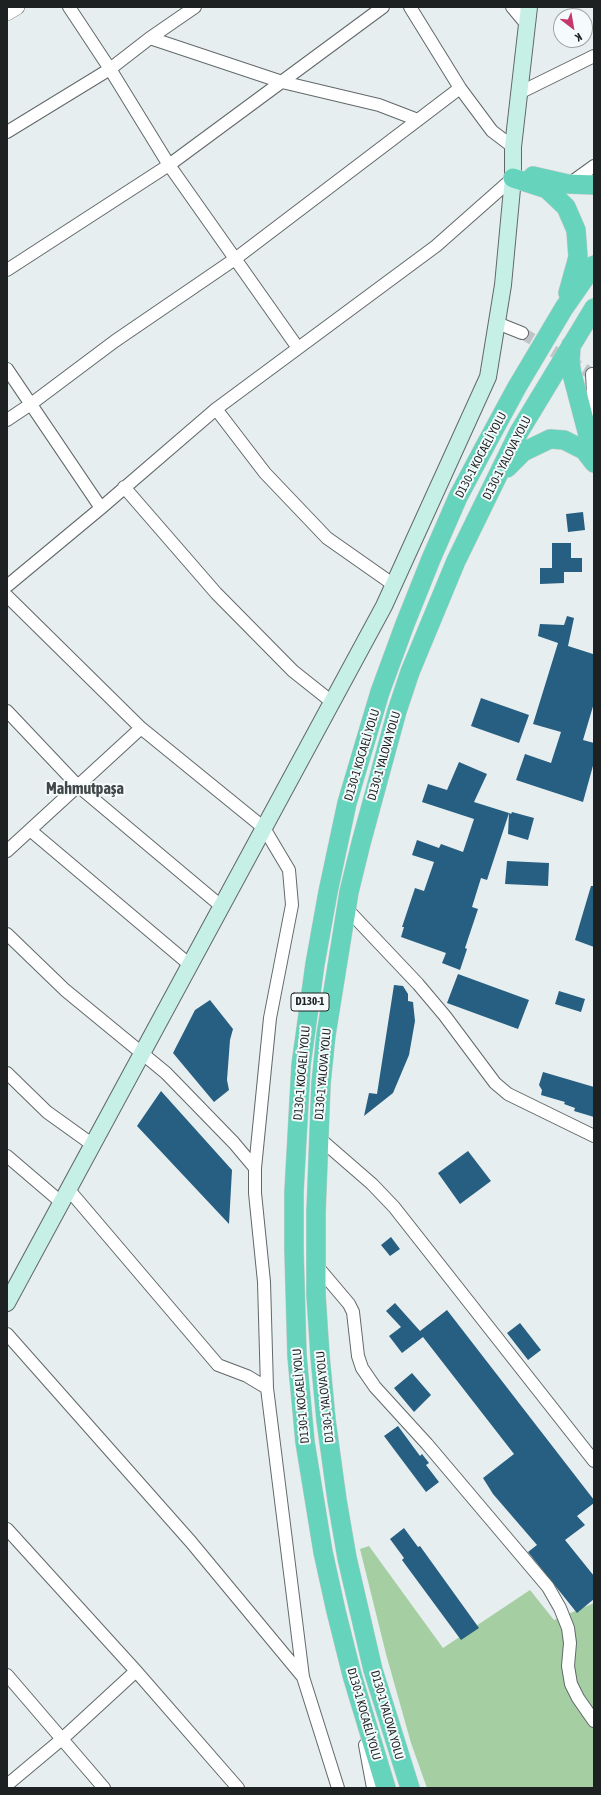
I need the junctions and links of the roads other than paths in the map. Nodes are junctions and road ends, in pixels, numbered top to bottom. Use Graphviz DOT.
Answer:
graph roads {
  1 [pos="17,7"];
  2 [pos="70,7"];
  3 [pos="195,7"];
  4 [pos="384,7"];
  5 [pos="410,7"];
  6 [pos="512,7"];
  7 [pos="529,7"];
  8 [pos="7,13"];
  9 [pos="527,25"];
  10 [pos="150,38"];
  11 [pos="594,56"];
  12 [pos="110,70"];
  13 [pos="282,82"];
  14 [pos="460,88"];
  15 [pos="519,93"];
  16 [pos="418,120"];
  17 [pos="7,132"];
  18 [pos="513,147"];
  19 [pos="169,165"];
  20 [pos="594,166"];
  21 [pos="513,178"];
  22 [pos="568,184"];
  23 [pos="594,185"];
  24 [pos="235,259"];
  25 [pos="594,264"];
  26 [pos="7,270"];
  27 [pos="564,308"];
  28 [pos="594,308"];
  29 [pos="497,323"];
  30 [pos="522,333"];
  31 [pos="571,343"];
  32 [pos="298,348"];
  33 [pos="7,368"];
  34 [pos="592,374"];
  35 [pos="30,404"];
  36 [pos="216,409"];
  37 [pos="594,412"];
  38 [pos="7,420"];
  39 [pos="594,458"];
  40 [pos="594,464"];
  41 [pos="124,487"];
  42 [pos="489,492"];
  43 [pos="101,508"];
  44 [pos="394,585"];
  45 [pos="7,586"];
  46 [pos="7,596"];
  47 [pos="332,702"];
  48 [pos="7,711"];
  49 [pos="141,728"];
  50 [pos="78,786"];
  51 [pos="264,828"];
  52 [pos="30,830"];
  53 [pos="7,851"];
  54 [pos="221,906"];
  55 [pos="346,908"];
  56 [pos="7,934"];
  57 [pos="190,965"];
  58 [pos="142,1054"];
  59 [pos="7,1074"];
  60 [pos="594,1136"];
  61 [pos="318,1138"];
  62 [pos="93,1145"];
  63 [pos="7,1156"];
  64 [pos="255,1168"];
  65 [pos="65,1196"];
  66 [pos="316,1266"];
  67 [pos="7,1303"];
  68 [pos="7,1334"];
  69 [pos="267,1388"];
  70 [pos="594,1461"];
  71 [pos="7,1529"];
  72 [pos="136,1671"];
  73 [pos="7,1675"];
  74 [pos="352,1675"];
  75 [pos="303,1677"];
  76 [pos="594,1721"];
  77 [pos="62,1739"];
  78 [pos="7,1785"];
  79 [pos="104,1788"];
  80 [pos="238,1788"];
  81 [pos="338,1788"];
  82 [pos="373,1788"];
  83 [pos="386,1788"];
  84 [pos="410,1788"];
  1 -- 8 [label="street"];
  2 -- 12 [label="street"];
  3 -- 10 [label="street"];
  4 -- 13 [label="street"];
  5 -- 14 [label="street"];
  6 -- 9 [label="street"];
  7 -- 9 [label="main road"];
  9 -- 15 [label="main road"];
  10 -- 12 [label="street"];
  10 -- 13 [label="street"];
  11 -- 15 [label="street"];
  12 -- 17 [label="street"];
  12 -- 19 [label="street"];
  13 -- 16 [label="street"];
  13 -- 19 [label="street"];
  14 -- 16 [label="street"];
  14 -- 18 [label="street"];
  15 -- 18 [label="main road"];
  16 -- 24 [label="street"];
  18 -- 21 [label="main road"];
  19 -- 24 [label="street"];
  19 -- 26 [label="street"];
  20 -- 22 [label="street"];
  21 -- 22 [label="highway"];
  21 -- 27 [label="highway"];
  21 -- 29 [label="main road"];
  21 -- 32 [label="street"];
  22 -- 23 [label="highway"];
  24 -- 32 [label="street"];
  24 -- 35 [label="street"];
  25 -- 27 [label="highway, D130-1 KOCAELİ YOLU / D130-1"];
  27 -- 74 [label="highway, D130-1 KOCAELİ YOLU / D130-1"];
  28 -- 31 [label="highway, D130-1 YALOVA YOLU / D130-1"];
  29 -- 30 [label="street"];
  29 -- 44 [label="main road"];
  31 -- 39 [label="highway"];
  31 -- 42 [label="highway, D130-1 YALOVA YOLU / D130-1"];
  32 -- 36 [label="street"];
  33 -- 35 [label="street"];
  34 -- 37 [label="street"];
  35 -- 38 [label="street"];
  35 -- 43 [label="street"];
  36 -- 41 [label="street"];
  36 -- 44 [label="street"];
  40 -- 42 [label="highway"];
  41 -- 43 [label="street"];
  41 -- 47 [label="street"];
  42 -- 55 [label="highway, D130-1 YALOVA YOLU / D130-1"];
  43 -- 45 [label="street"];
  44 -- 47 [label="main road"];
  46 -- 49 [label="street"];
  47 -- 51 [label="main road"];
  48 -- 50 [label="street"];
  49 -- 50 [label="street"];
  49 -- 51 [label="street"];
  50 -- 52 [label="street"];
  50 -- 54 [label="street"];
  51 -- 54 [label="main road"];
  51 -- 64 [label="street"];
  52 -- 53 [label="street"];
  52 -- 57 [label="street"];
  54 -- 57 [label="main road"];
  55 -- 60 [label="street"];
  55 -- 61 [label="highway, D130-1 YALOVA YOLU / D130-1"];
  56 -- 58 [label="street"];
  57 -- 58 [label="main road"];
  58 -- 62 [label="main road"];
  58 -- 64 [label="street"];
  59 -- 62 [label="street"];
  61 -- 66 [label="highway, D130-1 YALOVA YOLU / D130-1"];
  61 -- 70 [label="street"];
  62 -- 65 [label="main road"];
  63 -- 65 [label="street"];
  64 -- 69 [label="street"];
  65 -- 67 [label="main road"];
  65 -- 69 [label="street"];
  66 -- 76 [label="street"];
  66 -- 84 [label="highway, D130-1 YALOVA YOLU / D130-1"];
  68 -- 75 [label="street"];
  69 -- 75 [label="street"];
  71 -- 72 [label="street"];
  72 -- 77 [label="street"];
  72 -- 80 [label="street"];
  73 -- 77 [label="street"];
  74 -- 82 [label="street"];
  74 -- 83 [label="highway, D130-1 KOCAELİ YOLU / D130-1"];
  75 -- 81 [label="street"];
  77 -- 78 [label="street"];
  77 -- 79 [label="street"];
}
